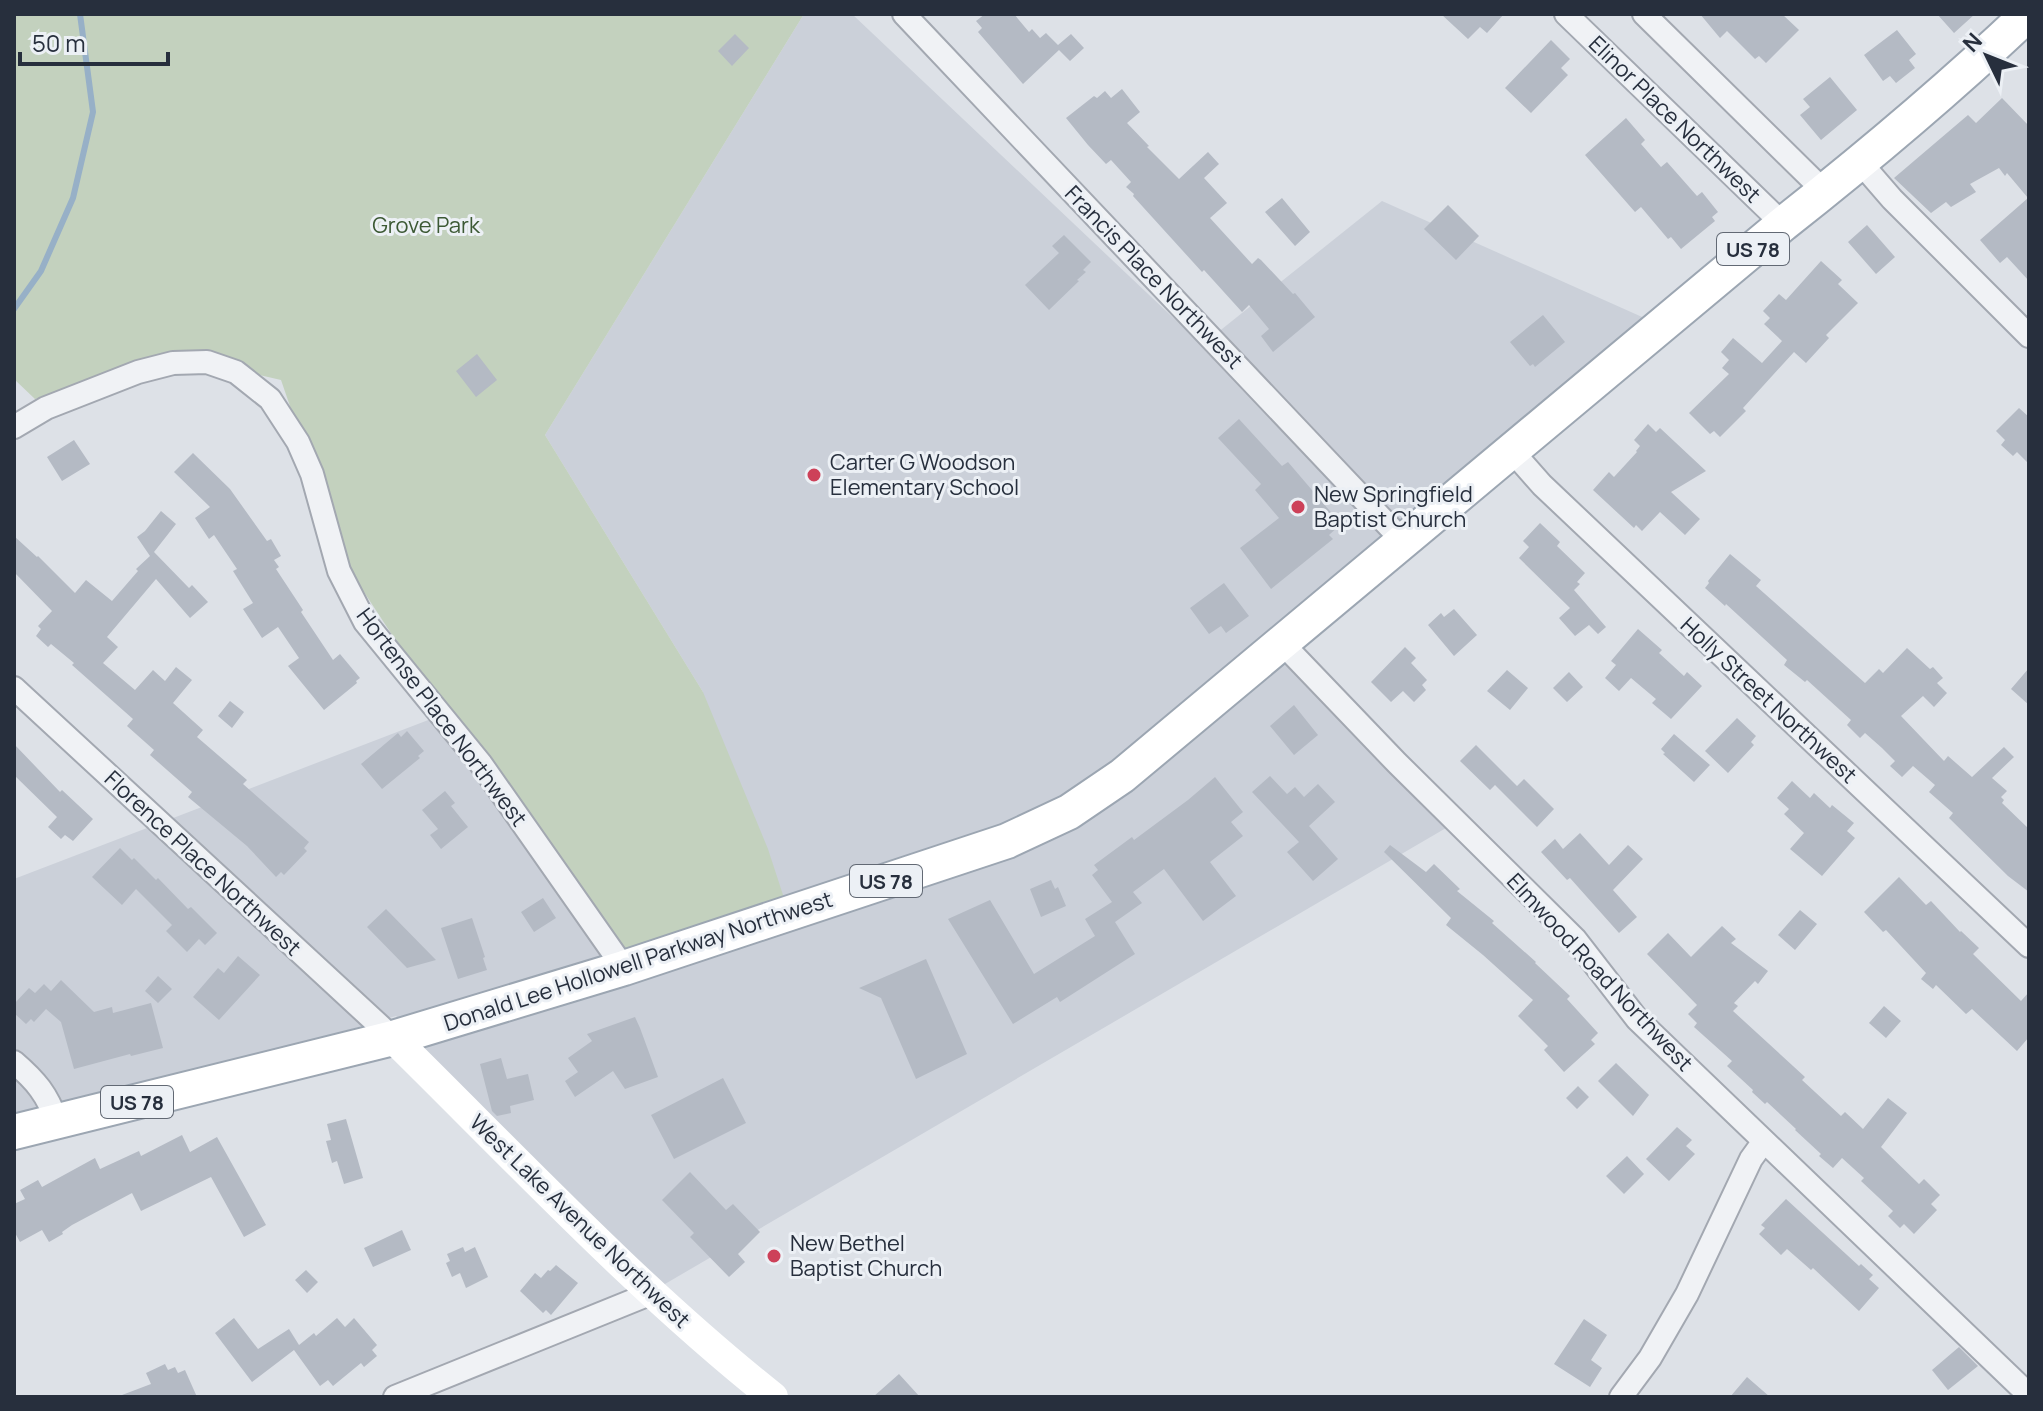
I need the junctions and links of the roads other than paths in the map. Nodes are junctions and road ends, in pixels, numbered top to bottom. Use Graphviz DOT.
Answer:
graph roads {
  1 [pos="904,14"];
  2 [pos="1566,14"];
  3 [pos="1644,14"];
  4 [pos="2028,14"];
  5 [pos="1860,162"];
  6 [pos="1824,191"];
  7 [pos="1783,224"];
  8 [pos="2029,336"];
  9 [pos="14,427"];
  10 [pos="1512,451"];
  11 [pos="1403,541"];
  12 [pos="1281,642"];
  13 [pos="14,688"];
  14 [pos="2029,946"];
  15 [pos="624,968"];
  16 [pos="393,1038"];
  17 [pos="14,1062"];
  18 [pos="57,1122"];
  19 [pos="14,1132"];
  20 [pos="1764,1141"];
  21 [pos="652,1293"];
  22 [pos="2029,1395"];
  23 [pos="395,1397"];
  24 [pos="773,1397"];
  25 [pos="1621,1397"];
  1 -- 11 [label="street, Francis Place Northwest"];
  2 -- 7 [label="street, Elinor Place Northwest"];
  3 -- 6 [label="street"];
  4 -- 5 [label="main road, Donald Lee Hollowell Parkway Northwest / US 78"];
  5 -- 6 [label="main road, Donald Lee Hollowell Parkway Northwest / US 78"];
  5 -- 8 [label="street"];
  6 -- 7 [label="main road, Donald Lee Hollowell Parkway Northwest / US 78"];
  7 -- 10 [label="main road, Donald Lee Hollowell Parkway Northwest / US 78"];
  9 -- 15 [label="street, Hortense Place Northwest"];
  10 -- 11 [label="main road, Donald Lee Hollowell Parkway Northwest / US 78"];
  10 -- 14 [label="street, Holly Street Northwest"];
  11 -- 12 [label="main road, Donald Lee Hollowell Parkway Northwest / US 78"];
  12 -- 15 [label="main road, Donald Lee Hollowell Parkway Northwest / US 78"];
  12 -- 20 [label="street, Elmwood Road Northwest"];
  13 -- 16 [label="street, Florence Place Northwest"];
  15 -- 16 [label="main road, Donald Lee Hollowell Parkway Northwest / US 78"];
  16 -- 18 [label="main road, Donald Lee Hollowell Parkway Northwest / US 78"];
  16 -- 21 [label="street, West Lake Avenue Northwest"];
  17 -- 18 [label="street"];
  18 -- 19 [label="main road, Donald Lee Hollowell Parkway Northwest / US 78"];
  20 -- 22 [label="street, Elmwood Road Northwest"];
  20 -- 25 [label="street"];
  21 -- 23 [label="street"];
  21 -- 24 [label="street, West Lake Avenue Northwest"];
}
